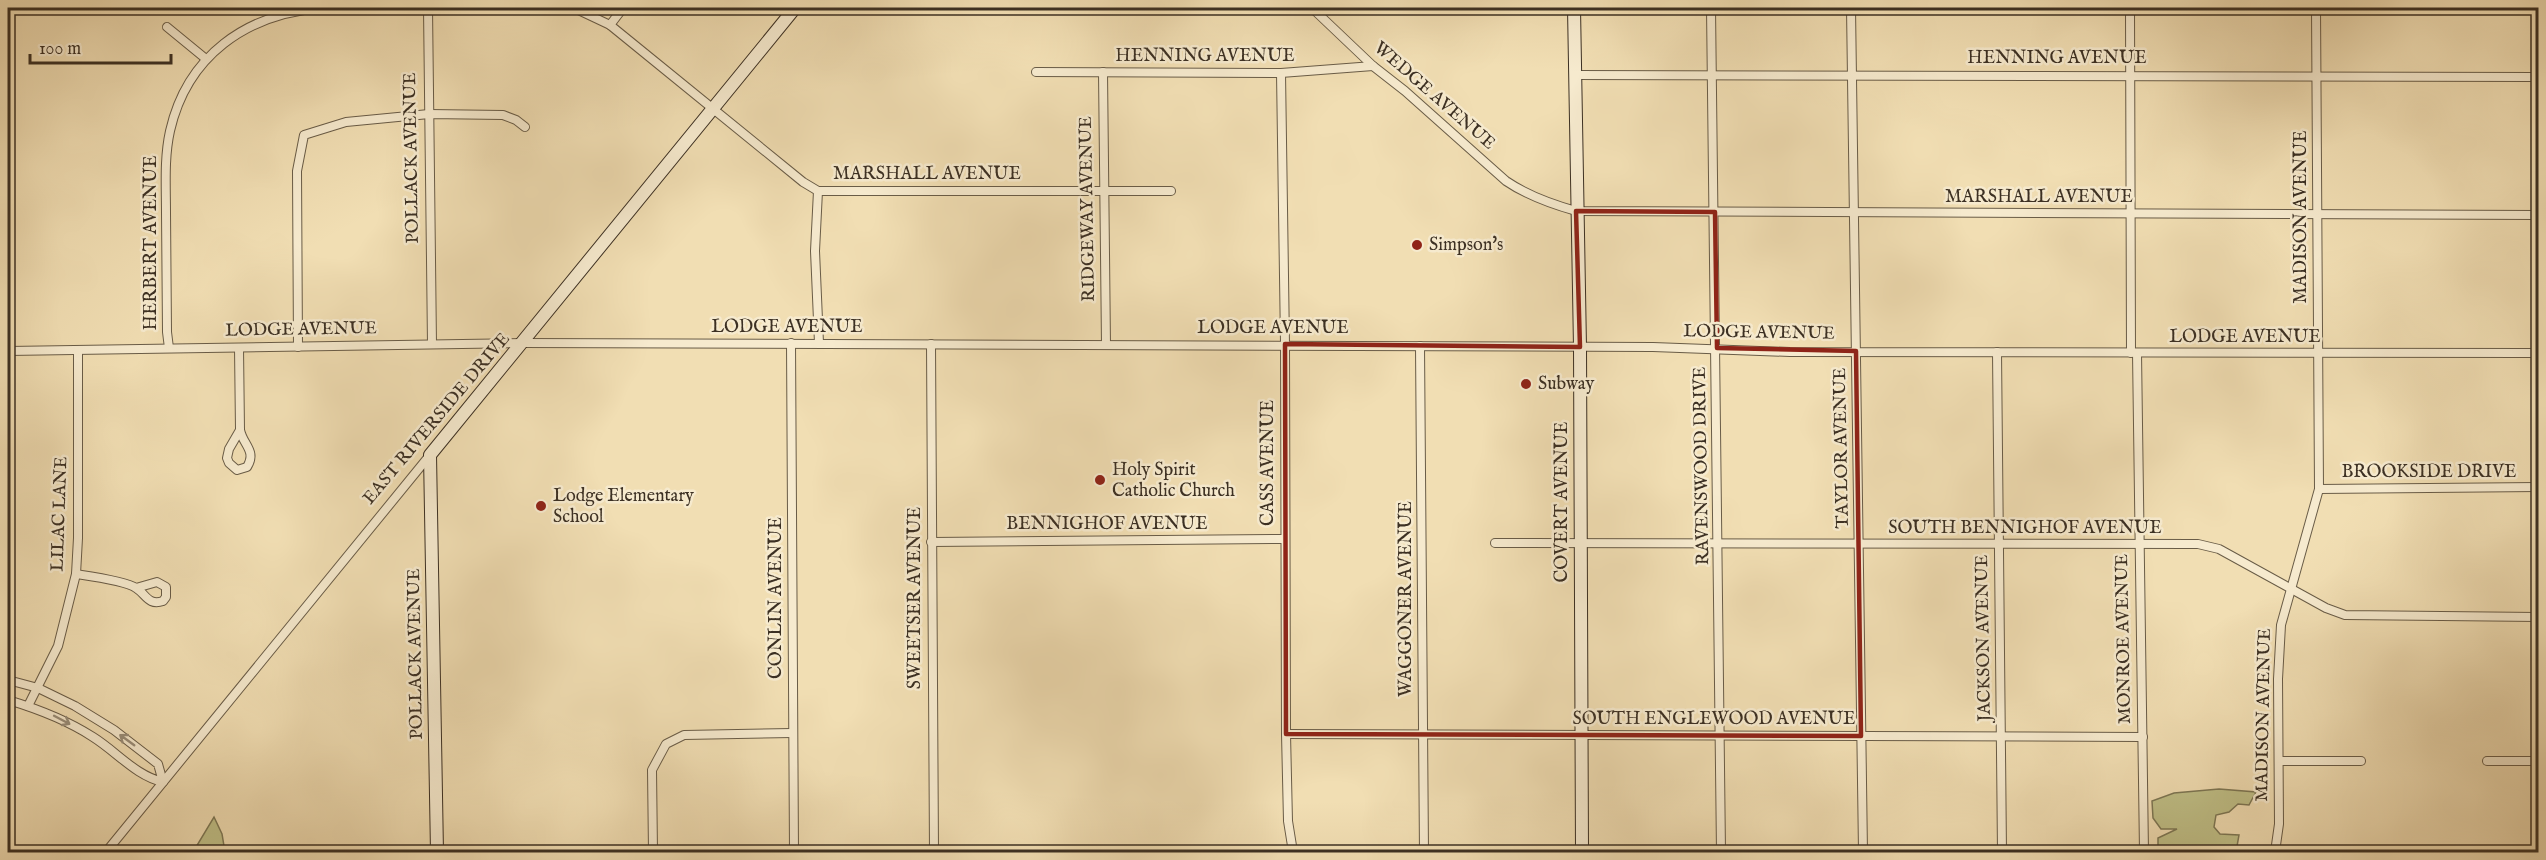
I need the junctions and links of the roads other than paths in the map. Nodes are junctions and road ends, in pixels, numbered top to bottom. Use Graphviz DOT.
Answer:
graph roads {
  1 [pos="321,8"];
  2 [pos="428,8"];
  3 [pos="574,8"];
  4 [pos="623,8"];
  5 [pos="795,8"];
  6 [pos="1312,8"];
  7 [pos="1574,8"];
  8 [pos="1711,8"];
  9 [pos="1851,8"];
  10 [pos="2130,8"];
  11 [pos="2316,8"];
  12 [pos="610,25"];
  13 [pos="167,27"];
  14 [pos="206,60"];
  15 [pos="1373,66"];
  16 [pos="1036,72"];
  17 [pos="1103,72"];
  18 [pos="1281,73"];
  19 [pos="1712,74"];
  20 [pos="1851,74"];
  21 [pos="1574,75"];
  22 [pos="2130,75"];
  23 [pos="2316,76"];
  24 [pos="2538,77"];
  25 [pos="713,108"];
  26 [pos="429,114"];
  27 [pos="525,127"];
  28 [pos="818,191"];
  29 [pos="1104,191"];
  30 [pos="1171,191"];
  31 [pos="1540,200"];
  32 [pos="1576,211"];
  33 [pos="1714,212"];
  34 [pos="1853,213"];
  35 [pos="2130,214"];
  36 [pos="2317,215"];
  37 [pos="2538,215"];
  38 [pos="523,343"];
  39 [pos="791,343"];
  40 [pos="819,343"];
  41 [pos="432,344"];
  42 [pos="931,344"];
  43 [pos="1285,344"];
  44 [pos="1106,345"];
  45 [pos="1420,346"];
  46 [pos="298,347"];
  47 [pos="1580,347"];
  48 [pos="169,348"];
  49 [pos="239,348"];
  50 [pos="1717,348"];
  51 [pos="78,350"];
  52 [pos="8,351"];
  53 [pos="1856,351"];
  54 [pos="1997,352"];
  55 [pos="2134,353"];
  56 [pos="2538,353"];
  57 [pos="2318,354"];
  58 [pos="240,430"];
  59 [pos="430,455"];
  60 [pos="2538,488"];
  61 [pos="2319,489"];
  62 [pos="1284,539"];
  63 [pos="931,542"];
  64 [pos="1580,542"];
  65 [pos="1495,543"];
  66 [pos="1719,544"];
  67 [pos="1860,544"];
  68 [pos="1999,544"];
  69 [pos="2139,544"];
  70 [pos="76,574"];
  71 [pos="136,588"];
  72 [pos="2290,588"];
  73 [pos="2538,616"];
  74 [pos="8,680"];
  75 [pos="38,688"];
  76 [pos="8,700"];
  77 [pos="28,706"];
  78 [pos="792,733"];
  79 [pos="1286,734"];
  80 [pos="1423,735"];
  81 [pos="1581,735"];
  82 [pos="1720,736"];
  83 [pos="1861,736"];
  84 [pos="2002,737"];
  85 [pos="2143,737"];
  86 [pos="2280,761"];
  87 [pos="2361,761"];
  88 [pos="2487,761"];
  89 [pos="2538,761"];
  90 [pos="163,783"];
  91 [pos="106,852"];
  92 [pos="436,852"];
  93 [pos="653,852"];
  94 [pos="794,852"];
  95 [pos="934,852"];
  96 [pos="1293,852"];
  97 [pos="1424,852"];
  98 [pos="1582,852"];
  99 [pos="1721,852"];
  100 [pos="1863,852"];
  101 [pos="2002,852"];
  102 [pos="2144,852"];
  103 [pos="2275,852"];
  1 -- 14 [label="street, HERBERT AVENUE"];
  2 -- 26 [label="street, POLLACK AVENUE"];
  3 -- 12 [label="street"];
  4 -- 12 [label="street"];
  5 -- 25 [label="street, EAST RIVERSIDE DRIVE"];
  6 -- 15 [label="street, WEDGE AVENUE"];
  7 -- 21 [label="street, COVERT AVENUE"];
  8 -- 19 [label="street, RAVENSWOOD DRIVE"];
  9 -- 20 [label="street, TAYLOR AVENUE"];
  10 -- 22 [label="street, MONROE AVENUE"];
  11 -- 23 [label="street, MADISON AVENUE"];
  12 -- 25 [label="street"];
  13 -- 14 [label="street"];
  14 -- 48 [label="street, HERBERT AVENUE"];
  15 -- 18 [label="street, HENNING AVENUE"];
  15 -- 31 [label="street, WEDGE AVENUE"];
  16 -- 17 [label="street, HENNING AVENUE"];
  17 -- 18 [label="street, HENNING AVENUE"];
  17 -- 29 [label="street, RIDGEWAY AVENUE"];
  18 -- 43 [label="street, CASS AVENUE"];
  19 -- 20 [label="street, HENNING AVENUE"];
  19 -- 21 [label="street, HENNING AVENUE"];
  19 -- 33 [label="street, RAVENSWOOD DRIVE"];
  20 -- 22 [label="street, HENNING AVENUE"];
  20 -- 34 [label="street, TAYLOR AVENUE"];
  21 -- 32 [label="street, COVERT AVENUE"];
  22 -- 23 [label="street, HENNING AVENUE"];
  22 -- 35 [label="street, MONROE AVENUE"];
  23 -- 24 [label="street, HENNING AVENUE"];
  23 -- 36 [label="street, MADISON AVENUE"];
  25 -- 28 [label="street, MARSHALL AVENUE"];
  25 -- 38 [label="street, EAST RIVERSIDE DRIVE"];
  26 -- 27 [label="street"];
  26 -- 41 [label="street, POLLACK AVENUE"];
  26 -- 46 [label="street"];
  28 -- 29 [label="street, MARSHALL AVENUE"];
  28 -- 40 [label="street"];
  29 -- 30 [label="street, MARSHALL AVENUE"];
  29 -- 44 [label="street, RIDGEWAY AVENUE"];
  31 -- 32 [label="street, MARSHALL AVENUE"];
  32 -- 33 [label="street, MARSHALL AVENUE"];
  32 -- 47 [label="street, COVERT AVENUE"];
  33 -- 34 [label="street, MARSHALL AVENUE"];
  33 -- 50 [label="street, RAVENSWOOD DRIVE"];
  34 -- 35 [label="street, MARSHALL AVENUE"];
  34 -- 53 [label="street, TAYLOR AVENUE"];
  35 -- 36 [label="street, MARSHALL AVENUE"];
  35 -- 55 [label="street, MONROE AVENUE"];
  36 -- 37 [label="street, MARSHALL AVENUE"];
  36 -- 57 [label="street, MADISON AVENUE"];
  38 -- 39 [label="street, LODGE AVENUE"];
  38 -- 41 [label="street, LODGE AVENUE"];
  38 -- 59 [label="street, EAST RIVERSIDE DRIVE"];
  39 -- 40 [label="street, LODGE AVENUE"];
  39 -- 78 [label="street, CONLIN AVENUE"];
  40 -- 42 [label="street, LODGE AVENUE"];
  41 -- 46 [label="street, LODGE AVENUE"];
  42 -- 44 [label="street, LODGE AVENUE"];
  42 -- 63 [label="street, SWEETSER AVENUE"];
  43 -- 44 [label="street, LODGE AVENUE"];
  43 -- 45 [label="street, LODGE AVENUE"];
  43 -- 62 [label="street, CASS AVENUE"];
  45 -- 47 [label="street, LODGE AVENUE"];
  45 -- 80 [label="street, WAGGONER AVENUE"];
  46 -- 49 [label="street, LODGE AVENUE"];
  47 -- 50 [label="street, LODGE AVENUE"];
  47 -- 64 [label="street, COVERT AVENUE"];
  48 -- 49 [label="street, LODGE AVENUE"];
  48 -- 51 [label="street, LODGE AVENUE"];
  49 -- 58 [label="street"];
  50 -- 53 [label="street, LODGE AVENUE"];
  50 -- 66 [label="street, RAVENSWOOD DRIVE"];
  51 -- 52 [label="street, LODGE AVENUE"];
  51 -- 70 [label="street, LILAC LANE"];
  53 -- 54 [label="street, LODGE AVENUE"];
  53 -- 67 [label="street, TAYLOR AVENUE"];
  54 -- 55 [label="street, LODGE AVENUE"];
  54 -- 68 [label="street, JACKSON AVENUE"];
  55 -- 57 [label="street, LODGE AVENUE"];
  55 -- 69 [label="street, MONROE AVENUE"];
  56 -- 57 [label="street, LODGE AVENUE"];
  57 -- 61 [label="street, MADISON AVENUE"];
  59 -- 90 [label="street, EAST RIVERSIDE DRIVE"];
  59 -- 92 [label="street, POLLACK AVENUE"];
  60 -- 61 [label="street, BROOKSIDE DRIVE"];
  61 -- 72 [label="street, MADISON AVENUE"];
  62 -- 63 [label="street, BENNIGHOF AVENUE"];
  62 -- 79 [label="street, CASS AVENUE"];
  63 -- 95 [label="street, SWEETSER AVENUE"];
  64 -- 65 [label="street, SOUTH BENNIGHOF AVENUE"];
  64 -- 66 [label="street, SOUTH BENNIGHOF AVENUE"];
  64 -- 81 [label="street, COVERT AVENUE"];
  66 -- 67 [label="street, SOUTH BENNIGHOF AVENUE"];
  66 -- 82 [label="street, RAVENSWOOD DRIVE"];
  67 -- 68 [label="street, SOUTH BENNIGHOF AVENUE"];
  67 -- 83 [label="street, TAYLOR AVENUE"];
  68 -- 69 [label="street, SOUTH BENNIGHOF AVENUE"];
  68 -- 84 [label="street, JACKSON AVENUE"];
  69 -- 72 [label="street, SOUTH BENNIGHOF AVENUE"];
  69 -- 85 [label="street, MONROE AVENUE"];
  70 -- 71 [label="street"];
  70 -- 75 [label="street, LILAC LANE"];
  72 -- 73 [label="street, SOUTH BENNIGHOF AVENUE"];
  72 -- 86 [label="street, MADISON AVENUE"];
  74 -- 75 [label="street"];
  75 -- 77 [label="street, LILAC LANE"];
  90 -- 75 [label="street, one-way"];
  76 -- 77 [label="street"];
  77 -- 90 [label="street, one-way"];
  78 -- 93 [label="street"];
  78 -- 94 [label="street, CONLIN AVENUE"];
  79 -- 80 [label="street, SOUTH ENGLEWOOD AVENUE"];
  79 -- 96 [label="street, CASS AVENUE"];
  80 -- 81 [label="street, SOUTH ENGLEWOOD AVENUE"];
  80 -- 97 [label="street, WAGGONER AVENUE"];
  81 -- 82 [label="street, SOUTH ENGLEWOOD AVENUE"];
  81 -- 98 [label="street, COVERT AVENUE"];
  82 -- 83 [label="street, SOUTH ENGLEWOOD AVENUE"];
  82 -- 99 [label="street, RAVENSWOOD DRIVE"];
  83 -- 84 [label="street, SOUTH ENGLEWOOD AVENUE"];
  83 -- 100 [label="street, TAYLOR AVENUE"];
  84 -- 85 [label="street, SOUTH ENGLEWOOD AVENUE"];
  84 -- 101 [label="street, JACKSON AVENUE"];
  85 -- 102 [label="street, MONROE AVENUE"];
  86 -- 87 [label="street"];
  86 -- 103 [label="street, MADISON AVENUE"];
  88 -- 89 [label="street"];
  90 -- 91 [label="street, EAST RIVERSIDE DRIVE"];
}
